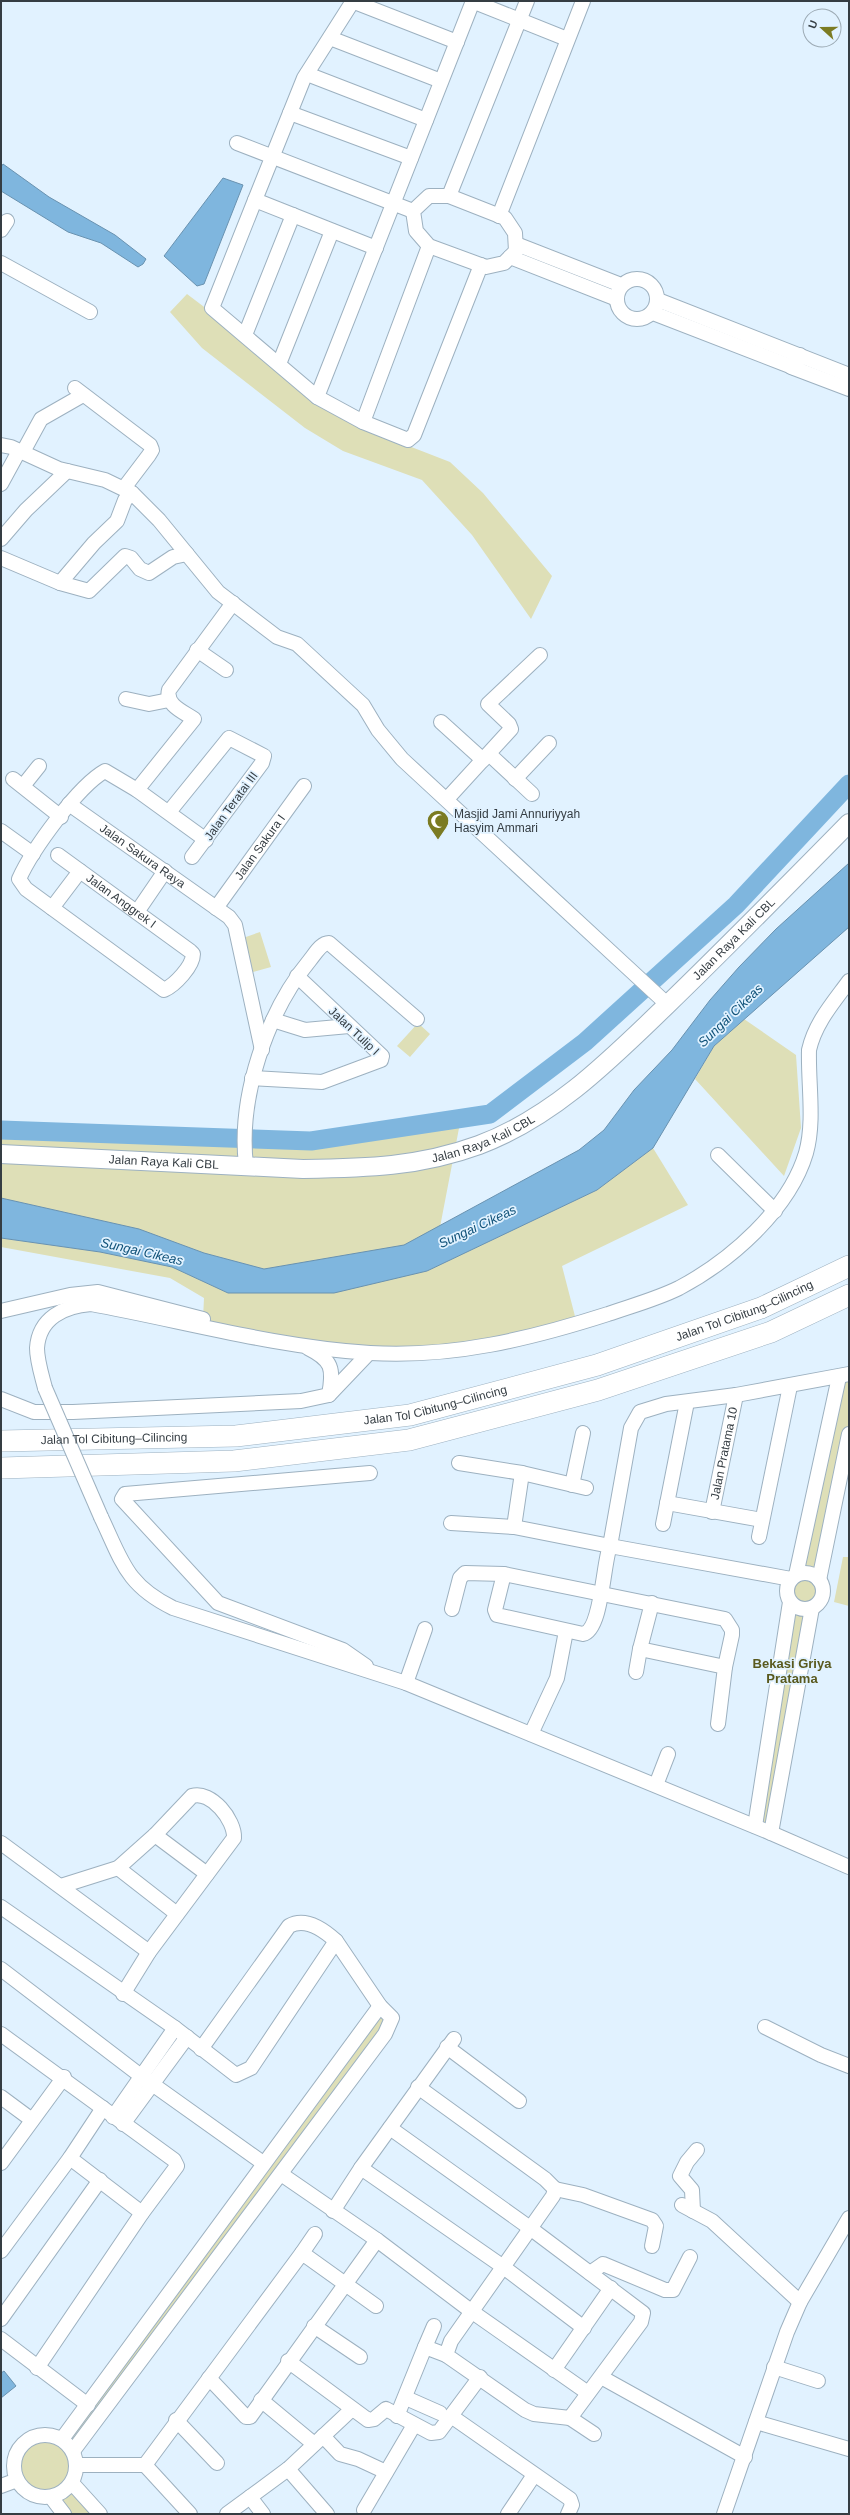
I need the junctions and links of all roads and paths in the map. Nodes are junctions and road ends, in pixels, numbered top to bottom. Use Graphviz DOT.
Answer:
graph roads {
  1 [pos="352,1"];
  2 [pos="473,1"];
  3 [pos="527,1"];
  4 [pos="583,1"];
  5 [pos="519,21"];
  6 [pos="330,38"];
  7 [pos="567,39"];
  8 [pos="457,42"];
  9 [pos="307,74"];
  10 [pos="442,82"];
  11 [pos="290,113"];
  12 [pos="426,120"];
  13 [pos="237,143"];
  14 [pos="273,156"];
  15 [pos="411,158"];
  16 [pos="449,196"];
  17 [pos="255,200"];
  18 [pos="393,204"];
  19 [pos="413,211"];
  20 [pos="292,215"];
  21 [pos="499,216"];
  22 [pos="332,230"];
  23 [pos="429,246"];
  24 [pos="376,248"];
  25 [pos="513,250"];
  26 [pos="1,263"];
  27 [pos="481,266"];
  28 [pos="621,285"];
  29 [pos="617,299"];
  30 [pos="658,300"];
  31 [pos="90,312"];
  32 [pos="653,313"];
  33 [pos="245,335"];
  34 [pos="279,364"];
  35 [pos="795,364"];
  36 [pos="849,375"];
  37 [pos="849,389"];
  38 [pos="317,397"];
  39 [pos="362,422"];
  40 [pos="1,445"];
  41 [pos="21,451"];
  42 [pos="67,471"];
  43 [pos="1,484"];
  44 [pos="128,491"];
  45 [pos="1,539"];
  46 [pos="187,554"];
  47 [pos="1,558"];
  48 [pos="60,583"];
  49 [pos="233,603"];
  50 [pos="197,650"];
  51 [pos="540,655"];
  52 [pos="226,670"];
  53 [pos="126,699"];
  54 [pos="169,700"];
  55 [pos="441,722"];
  56 [pos="549,743"];
  57 [pos="486,757"];
  58 [pos="39,766"];
  59 [pos="516,779"];
  60 [pos="304,786"];
  61 [pos="137,790"];
  62 [pos="532,794"];
  63 [pos="447,799"];
  64 [pos="69,804"];
  65 [pos="169,812"];
  66 [pos="61,817"];
  67 [pos="849,823"];
  68 [pos="1,831"];
  69 [pos="206,840"];
  70 [pos="33,854"];
  71 [pos="58,855"];
  72 [pos="192,856"];
  73 [pos="80,872"];
  74 [pos="165,872"];
  75 [pos="52,908"];
  76 [pos="216,908"];
  77 [pos="137,912"];
  78 [pos="297,976"];
  79 [pos="849,981"];
  80 [pos="667,1004"];
  81 [pos="416,1019"];
  82 [pos="273,1020"];
  83 [pos="349,1026"];
  84 [pos="262,1050"];
  85 [pos="252,1078"];
  86 [pos="1,1154"];
  87 [pos="718,1155"];
  88 [pos="245,1156"];
  89 [pos="775,1211"];
  90 [pos="849,1266"];
  91 [pos="849,1295"];
  92 [pos="1,1311"];
  93 [pos="264,1340"];
  94 [pos="303,1346"];
  95 [pos="369,1353"];
  96 [pos="844,1376"];
  97 [pos="790,1386"];
  98 [pos="329,1395"];
  99 [pos="736,1395"];
  100 [pos="1,1399"];
  101 [pos="687,1402"];
  102 [pos="583,1433"];
  103 [pos="849,1434"];
  104 [pos="1,1441"];
  105 [pos="459,1463"];
  106 [pos="1,1468"];
  107 [pos="370,1473"];
  108 [pos="522,1473"];
  109 [pos="667,1503"];
  110 [pos="712,1512"];
  111 [pos="762,1520"];
  112 [pos="450,1523"];
  113 [pos="663,1524"];
  114 [pos="514,1527"];
  115 [pos="759,1537"];
  116 [pos="610,1546"];
  117 [pos="504,1574"];
  118 [pos="793,1577"];
  119 [pos="819,1580"];
  120 [pos="601,1593"];
  121 [pos="790,1602"];
  122 [pos="652,1603"];
  123 [pos="812,1608"];
  124 [pos="452,1609"];
  125 [pos="425,1629"];
  126 [pos="566,1631"];
  127 [pos="640,1649"];
  128 [pos="725,1667"];
  129 [pos="636,1672"];
  130 [pos="376,1673"];
  131 [pos="406,1683"];
  132 [pos="718,1724"];
  133 [pos="531,1734"];
  134 [pos="668,1754"];
  135 [pos="656,1786"];
  136 [pos="755,1826"];
  137 [pos="772,1833"];
  138 [pos="155,1835"];
  139 [pos="1,1843"];
  140 [pos="118,1868"];
  141 [pos="849,1868"];
  142 [pos="207,1874"];
  143 [pos="61,1886"];
  144 [pos="1,1907"];
  145 [pos="177,1914"];
  146 [pos="336,1941"];
  147 [pos="149,1952"];
  148 [pos="1,1969"];
  149 [pos="123,1994"];
  150 [pos="380,2006"];
  151 [pos="765,2027"];
  152 [pos="175,2028"];
  153 [pos="1,2034"];
  154 [pos="187,2038"];
  155 [pos="201,2050"];
  156 [pos="849,2066"];
  157 [pos="64,2077"];
  158 [pos="147,2080"];
  159 [pos="418,2087"];
  160 [pos="1,2097"];
  161 [pos="519,2101"];
  162 [pos="103,2108"];
  163 [pos="32,2120"];
  164 [pos="118,2121"];
  165 [pos="390,2128"];
  166 [pos="697,2150"];
  167 [pos="70,2158"];
  168 [pos="2,2160"];
  169 [pos="263,2163"];
  170 [pos="361,2168"];
  171 [pos="281,2174"];
  172 [pos="100,2180"];
  173 [pos="555,2189"];
  174 [pos="333,2211"];
  175 [pos="142,2213"];
  176 [pos="849,2218"];
  177 [pos="530,2228"];
  178 [pos="315,2234"];
  179 [pos="377,2240"];
  180 [pos="652,2246"];
  181 [pos="1,2251"];
  182 [pos="302,2252"];
  183 [pos="690,2257"];
  184 [pos="502,2266"];
  185 [pos="590,2273"];
  186 [pos="347,2283"];
  187 [pos="610,2288"];
  188 [pos="800,2302"];
  189 [pos="376,2306"];
  190 [pos="471,2311"];
  191 [pos="1,2319"];
  192 [pos="314,2326"];
  193 [pos="434,2326"];
  194 [pos="584,2328"];
  195 [pos="1,2339"];
  196 [pos="425,2347"];
  197 [pos="446,2355"];
  198 [pos="360,2357"];
  199 [pos="288,2362"];
  200 [pos="774,2367"];
  201 [pos="36,2368"];
  202 [pos="554,2370"];
  203 [pos="480,2377"];
  204 [pos="209,2378"];
  205 [pos="601,2378"];
  206 [pos="818,2381"];
  207 [pos="588,2393"];
  208 [pos="406,2398"];
  209 [pos="261,2400"];
  210 [pos="88,2406"];
  211 [pos="351,2410"];
  212 [pos="446,2414"];
  213 [pos="397,2416"];
  214 [pos="570,2418"];
  215 [pos="176,2420"];
  216 [pos="756,2422"];
  217 [pos="414,2425"];
  218 [pos="594,2434"];
  219 [pos="62,2439"];
  220 [pos="318,2440"];
  221 [pos="849,2449"];
  222 [pos="73,2450"];
  223 [pos="745,2457"];
  224 [pos="217,2464"];
  225 [pos="76,2465"];
  226 [pos="145,2465"];
  227 [pos="288,2469"];
  228 [pos="386,2472"];
  229 [pos="534,2475"];
  230 [pos="17,2480"];
  231 [pos="72,2482"];
  232 [pos="1,2486"];
  233 [pos="51,2497"];
  234 [pos="250,2497"];
  235 [pos="364,2510"];
  236 [pos="64,2514"];
  237 [pos="100,2514"];
  238 [pos="190,2514"];
  239 [pos="227,2514"];
  240 [pos="263,2514"];
  241 [pos="326,2514"];
  242 [pos="508,2514"];
  243 [pos="568,2514"];
  244 [pos="726,2514"];
  1 -- 6 [label="street"];
  1 -- 8 [label="street"];
  2 -- 5 [label="street"];
  2 -- 8 [label="street"];
  3 -- 5 [label="street"];
  4 -- 7 [label="street"];
  5 -- 7 [label="street"];
  5 -- 16 [label="street"];
  6 -- 9 [label="street"];
  6 -- 10 [label="street"];
  7 -- 21 [label="street"];
  8 -- 10 [label="street"];
  9 -- 11 [label="street"];
  9 -- 12 [label="street"];
  10 -- 12 [label="street"];
  11 -- 14 [label="street"];
  11 -- 15 [label="street"];
  12 -- 15 [label="street"];
  13 -- 14 [label="street"];
  14 -- 17 [label="street"];
  14 -- 18 [label="street"];
  15 -- 18 [label="street"];
  16 -- 19 [label="street"];
  16 -- 21 [label="street"];
  17 -- 20 [label="street"];
  17 -- 33 [label="street"];
  18 -- 19 [label="street"];
  18 -- 24 [label="street"];
  19 -- 23 [label="street"];
  20 -- 22 [label="street"];
  20 -- 33 [label="street"];
  21 -- 25 [label="street"];
  22 -- 24 [label="street"];
  22 -- 34 [label="street"];
  23 -- 27 [label="street"];
  23 -- 39 [label="street"];
  24 -- 38 [label="street"];
  25 -- 27 [label="street"];
  25 -- 28 [label="street"];
  25 -- 29 [label="street"];
  26 -- 31 [label="street"];
  27 -- 39 [label="street"];
  28 -- 29 [label="street"];
  28 -- 30 [label="street"];
  29 -- 32 [label="street"];
  30 -- 32 [label="street"];
  30 -- 35 [label="street"];
  32 -- 35 [label="street"];
  33 -- 34 [label="street"];
  34 -- 38 [label="street"];
  35 -- 36 [label="street"];
  35 -- 37 [label="street"];
  38 -- 39 [label="street"];
  40 -- 41 [label="street"];
  41 -- 42 [label="street"];
  41 -- 43 [label="street"];
  41 -- 44 [label="street"];
  42 -- 44 [label="street"];
  42 -- 45 [label="street"];
  44 -- 46 [label="street"];
  44 -- 48 [label="street"];
  46 -- 48 [label="street"];
  46 -- 49 [label="street"];
  47 -- 48 [label="street"];
  49 -- 50 [label="street"];
  49 -- 63 [label="street"];
  50 -- 52 [label="street"];
  50 -- 54 [label="street"];
  51 -- 57 [label="street"];
  53 -- 54 [label="street"];
  54 -- 61 [label="street"];
  55 -- 57 [label="street"];
  56 -- 59 [label="street"];
  57 -- 59 [label="street"];
  57 -- 63 [label="street"];
  58 -- 66 [label="street"];
  59 -- 62 [label="street"];
  60 -- 76 [label="street, Jalan Sakura I"];
  61 -- 64 [label="street"];
  61 -- 65 [label="street"];
  63 -- 80 [label="street"];
  64 -- 66 [label="street"];
  64 -- 74 [label="street, Jalan Sakura Raya"];
  65 -- 69 [label="street"];
  65 -- 69 [label="street, Jalan Teratai III"];
  66 -- 70 [label="street"];
  67 -- 80 [label="main road, Jalan Raya Kali CBL"];
  68 -- 70 [label="street"];
  69 -- 72 [label="street, Jalan Teratai III"];
  70 -- 75 [label="street"];
  71 -- 73 [label="street, Jalan Anggrek I"];
  73 -- 75 [label="street"];
  73 -- 77 [label="street, Jalan Anggrek I"];
  74 -- 76 [label="street, Jalan Sakura Raya"];
  74 -- 77 [label="street"];
  75 -- 77 [label="street, Jalan Anggrek I"];
  76 -- 84 [label="street, Jalan Sakura Raya"];
  78 -- 81 [label="street"];
  78 -- 82 [label="street"];
  78 -- 83 [label="street, Jalan Tulip I"];
  79 -- 89 [label="street"];
  80 -- 88 [label="main road, Jalan Raya Kali CBL"];
  82 -- 83 [label="street"];
  82 -- 84 [label="street"];
  83 -- 85 [label="street, Jalan Tulip I"];
  84 -- 85 [label="street"];
  85 -- 88 [label="street"];
  86 -- 88 [label="main road, Jalan Raya Kali CBL"];
  87 -- 89 [label="street"];
  89 -- 95 [label="street"];
  90 -- 104 [label="highway, Jalan Tol Cibitung–Cilincing"];
  91 -- 106 [label="highway, Jalan Tol Cibitung–Cilincing"];
  92 -- 93 [label="street"];
  93 -- 94 [label="street"];
  93 -- 130 [label="street, bridge"];
  94 -- 95 [label="street"];
  94 -- 98 [label="street"];
  95 -- 98 [label="street"];
  96 -- 97 [label="street"];
  96 -- 118 [label="street"];
  97 -- 99 [label="street"];
  97 -- 111 [label="street"];
  98 -- 100 [label="street"];
  99 -- 101 [label="street"];
  99 -- 110 [label="street, Jalan Pratama 10"];
  101 -- 109 [label="street"];
  101 -- 116 [label="street"];
  102 -- 108 [label="street"];
  103 -- 119 [label="street"];
  105 -- 108 [label="street"];
  107 -- 130 [label="street"];
  108 -- 114 [label="street"];
  109 -- 110 [label="street"];
  109 -- 113 [label="street"];
  110 -- 111 [label="street"];
  111 -- 115 [label="street"];
  112 -- 114 [label="street"];
  114 -- 116 [label="street"];
  116 -- 118 [label="street"];
  116 -- 120 [label="street"];
  117 -- 120 [label="street"];
  117 -- 124 [label="street"];
  117 -- 126 [label="street"];
  118 -- 119 [label="street"];
  118 -- 121 [label="street"];
  119 -- 123 [label="street"];
  120 -- 122 [label="street"];
  120 -- 126 [label="street"];
  121 -- 123 [label="street"];
  121 -- 136 [label="street"];
  122 -- 127 [label="street"];
  122 -- 128 [label="street"];
  123 -- 137 [label="street"];
  125 -- 131 [label="street"];
  126 -- 133 [label="street"];
  127 -- 128 [label="street"];
  127 -- 129 [label="street"];
  128 -- 132 [label="street"];
  130 -- 131 [label="street"];
  131 -- 133 [label="street"];
  133 -- 135 [label="street"];
  134 -- 135 [label="street"];
  135 -- 136 [label="street"];
  136 -- 137 [label="street"];
  137 -- 141 [label="street"];
  138 -- 140 [label="street"];
  138 -- 142 [label="street"];
  138 -- 142 [label="street"];
  139 -- 143 [label="street"];
  140 -- 143 [label="street"];
  140 -- 145 [label="street"];
  142 -- 145 [label="street"];
  143 -- 147 [label="street"];
  144 -- 149 [label="street"];
  145 -- 147 [label="street"];
  146 -- 150 [label="street"];
  146 -- 155 [label="street"];
  146 -- 155 [label="street"];
  147 -- 149 [label="street"];
  148 -- 158 [label="street"];
  149 -- 152 [label="street"];
  150 -- 169 [label="street"];
  150 -- 171 [label="street"];
  151 -- 156 [label="street"];
  152 -- 154 [label="street"];
  152 -- 158 [label="street"];
  153 -- 157 [label="street"];
  154 -- 155 [label="street"];
  154 -- 158 [label="street"];
  157 -- 162 [label="street"];
  157 -- 163 [label="street"];
  158 -- 164 [label="street"];
  158 -- 169 [label="street"];
  159 -- 161 [label="street"];
  159 -- 165 [label="street"];
  159 -- 173 [label="street"];
  160 -- 163 [label="street"];
  162 -- 164 [label="street"];
  162 -- 167 [label="street"];
  163 -- 168 [label="street"];
  164 -- 175 [label="street"];
  165 -- 170 [label="street"];
  165 -- 177 [label="street"];
  166 -- 188 [label="street"];
  167 -- 172 [label="street"];
  167 -- 181 [label="street"];
  169 -- 210 [label="street"];
  170 -- 174 [label="street"];
  170 -- 184 [label="street"];
  171 -- 174 [label="street"];
  171 -- 222 [label="street"];
  172 -- 175 [label="street"];
  172 -- 191 [label="street"];
  173 -- 177 [label="street"];
  173 -- 180 [label="street"];
  174 -- 179 [label="street"];
  175 -- 201 [label="street"];
  176 -- 188 [label="street"];
  177 -- 184 [label="street"];
  177 -- 185 [label="street"];
  178 -- 182 [label="street"];
  179 -- 186 [label="street"];
  179 -- 190 [label="street"];
  182 -- 186 [label="street"];
  182 -- 204 [label="street"];
  183 -- 185 [label="street"];
  184 -- 190 [label="street"];
  184 -- 194 [label="street"];
  185 -- 187 [label="street"];
  186 -- 189 [label="street"];
  186 -- 192 [label="street"];
  187 -- 194 [label="street"];
  187 -- 205 [label="street"];
  188 -- 200 [label="street"];
  190 -- 197 [label="street"];
  190 -- 202 [label="street"];
  192 -- 198 [label="street"];
  192 -- 199 [label="street"];
  193 -- 196 [label="street"];
  194 -- 202 [label="street"];
  195 -- 201 [label="street"];
  196 -- 197 [label="street"];
  196 -- 208 [label="street"];
  197 -- 203 [label="street"];
  199 -- 209 [label="street"];
  199 -- 211 [label="street"];
  200 -- 206 [label="street"];
  200 -- 216 [label="street"];
  201 -- 210 [label="street"];
  202 -- 207 [label="street"];
  203 -- 212 [label="street"];
  203 -- 214 [label="street"];
  204 -- 209 [label="street"];
  204 -- 215 [label="street"];
  205 -- 207 [label="street"];
  205 -- 223 [label="street"];
  207 -- 214 [label="street"];
  208 -- 212 [label="street"];
  208 -- 213 [label="street"];
  209 -- 220 [label="street"];
  210 -- 219 [label="street"];
  211 -- 213 [label="street"];
  211 -- 220 [label="street"];
  212 -- 217 [label="street"];
  212 -- 229 [label="street"];
  213 -- 217 [label="street"];
  214 -- 218 [label="street"];
  215 -- 224 [label="street"];
  215 -- 226 [label="street"];
  216 -- 221 [label="street"];
  216 -- 223 [label="street"];
  217 -- 228 [label="street"];
  219 -- 222 [label="street"];
  219 -- 230 [label="street"];
  220 -- 227 [label="street"];
  220 -- 228 [label="street"];
  222 -- 225 [label="street"];
  223 -- 244 [label="street"];
  225 -- 226 [label="street"];
  225 -- 231 [label="street"];
  226 -- 238 [label="street"];
  227 -- 234 [label="street"];
  227 -- 241 [label="street"];
  228 -- 235 [label="street"];
  229 -- 242 [label="street"];
  229 -- 243 [label="street"];
  230 -- 232 [label="street"];
  230 -- 233 [label="street"];
  231 -- 233 [label="street"];
  231 -- 237 [label="street"];
  233 -- 236 [label="street"];
  234 -- 239 [label="street"];
  234 -- 240 [label="street"];
}
